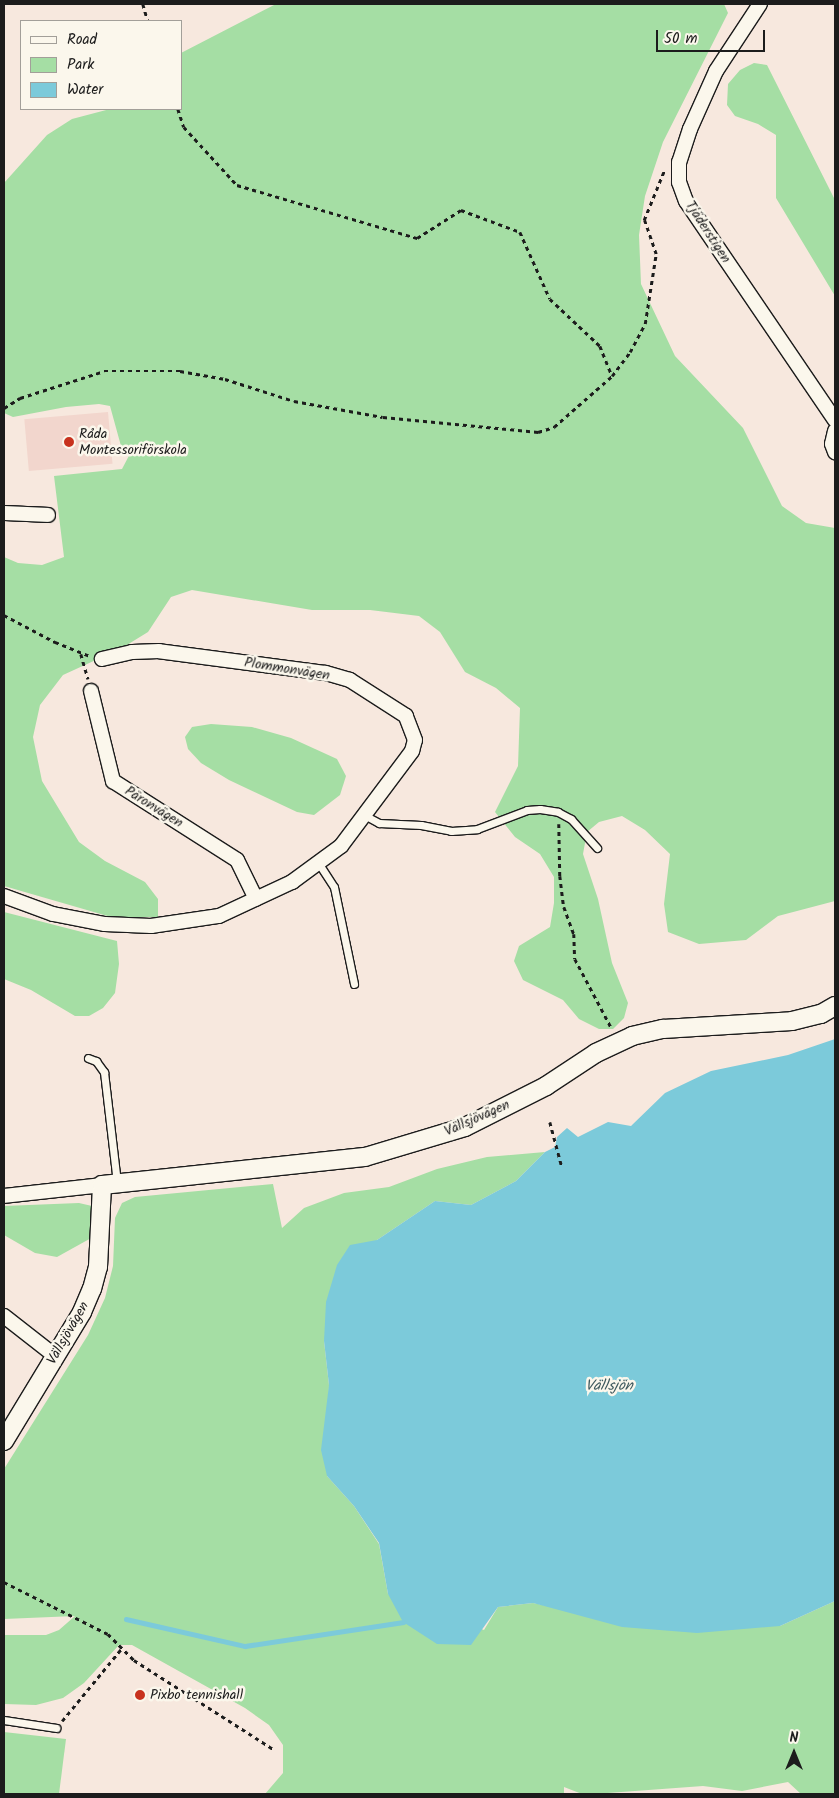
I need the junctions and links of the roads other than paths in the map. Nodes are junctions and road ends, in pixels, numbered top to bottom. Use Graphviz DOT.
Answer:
graph roads {
  1 [pos="760,4"];
  2 [pos="835,420"];
  3 [pos="835,432"];
  4 [pos="835,452"];
  5 [pos="4,513"];
  6 [pos="48,515"];
  7 [pos="102,659"];
  8 [pos="91,691"];
  9 [pos="366,816"];
  10 [pos="597,848"];
  11 [pos="319,864"];
  12 [pos="4,896"];
  13 [pos="256,899"];
  14 [pos="354,984"];
  15 [pos="835,1006"];
  16 [pos="88,1058"];
  17 [pos="110,1185"];
  18 [pos="4,1196"];
  19 [pos="4,1316"];
  20 [pos="55,1356"];
  21 [pos="4,1441"];
  22 [pos="4,1720"];
  23 [pos="56,1728"];
  1 -- 2 [label="street, Tjäderstigen"];
  3 -- 4 [label="street"];
  5 -- 6 [label="street"];
  7 -- 9 [label="street, Plommonvägen"];
  8 -- 13 [label="street, Päronvägen"];
  9 -- 10 [label="lane"];
  9 -- 11 [label="street, Plommonvägen"];
  11 -- 13 [label="street, Plommonvägen"];
  11 -- 14 [label="lane"];
  12 -- 13 [label="street, Plommonvägen"];
  15 -- 17 [label="street, Vällsjövägen"];
  16 -- 17 [label="lane"];
  17 -- 18 [label="street, Vällsjövägen"];
  17 -- 20 [label="street, Vällsjövägen"];
  19 -- 20 [label="street"];
  20 -- 21 [label="street, Vällsjövägen"];
  22 -- 23 [label="lane"];
}
